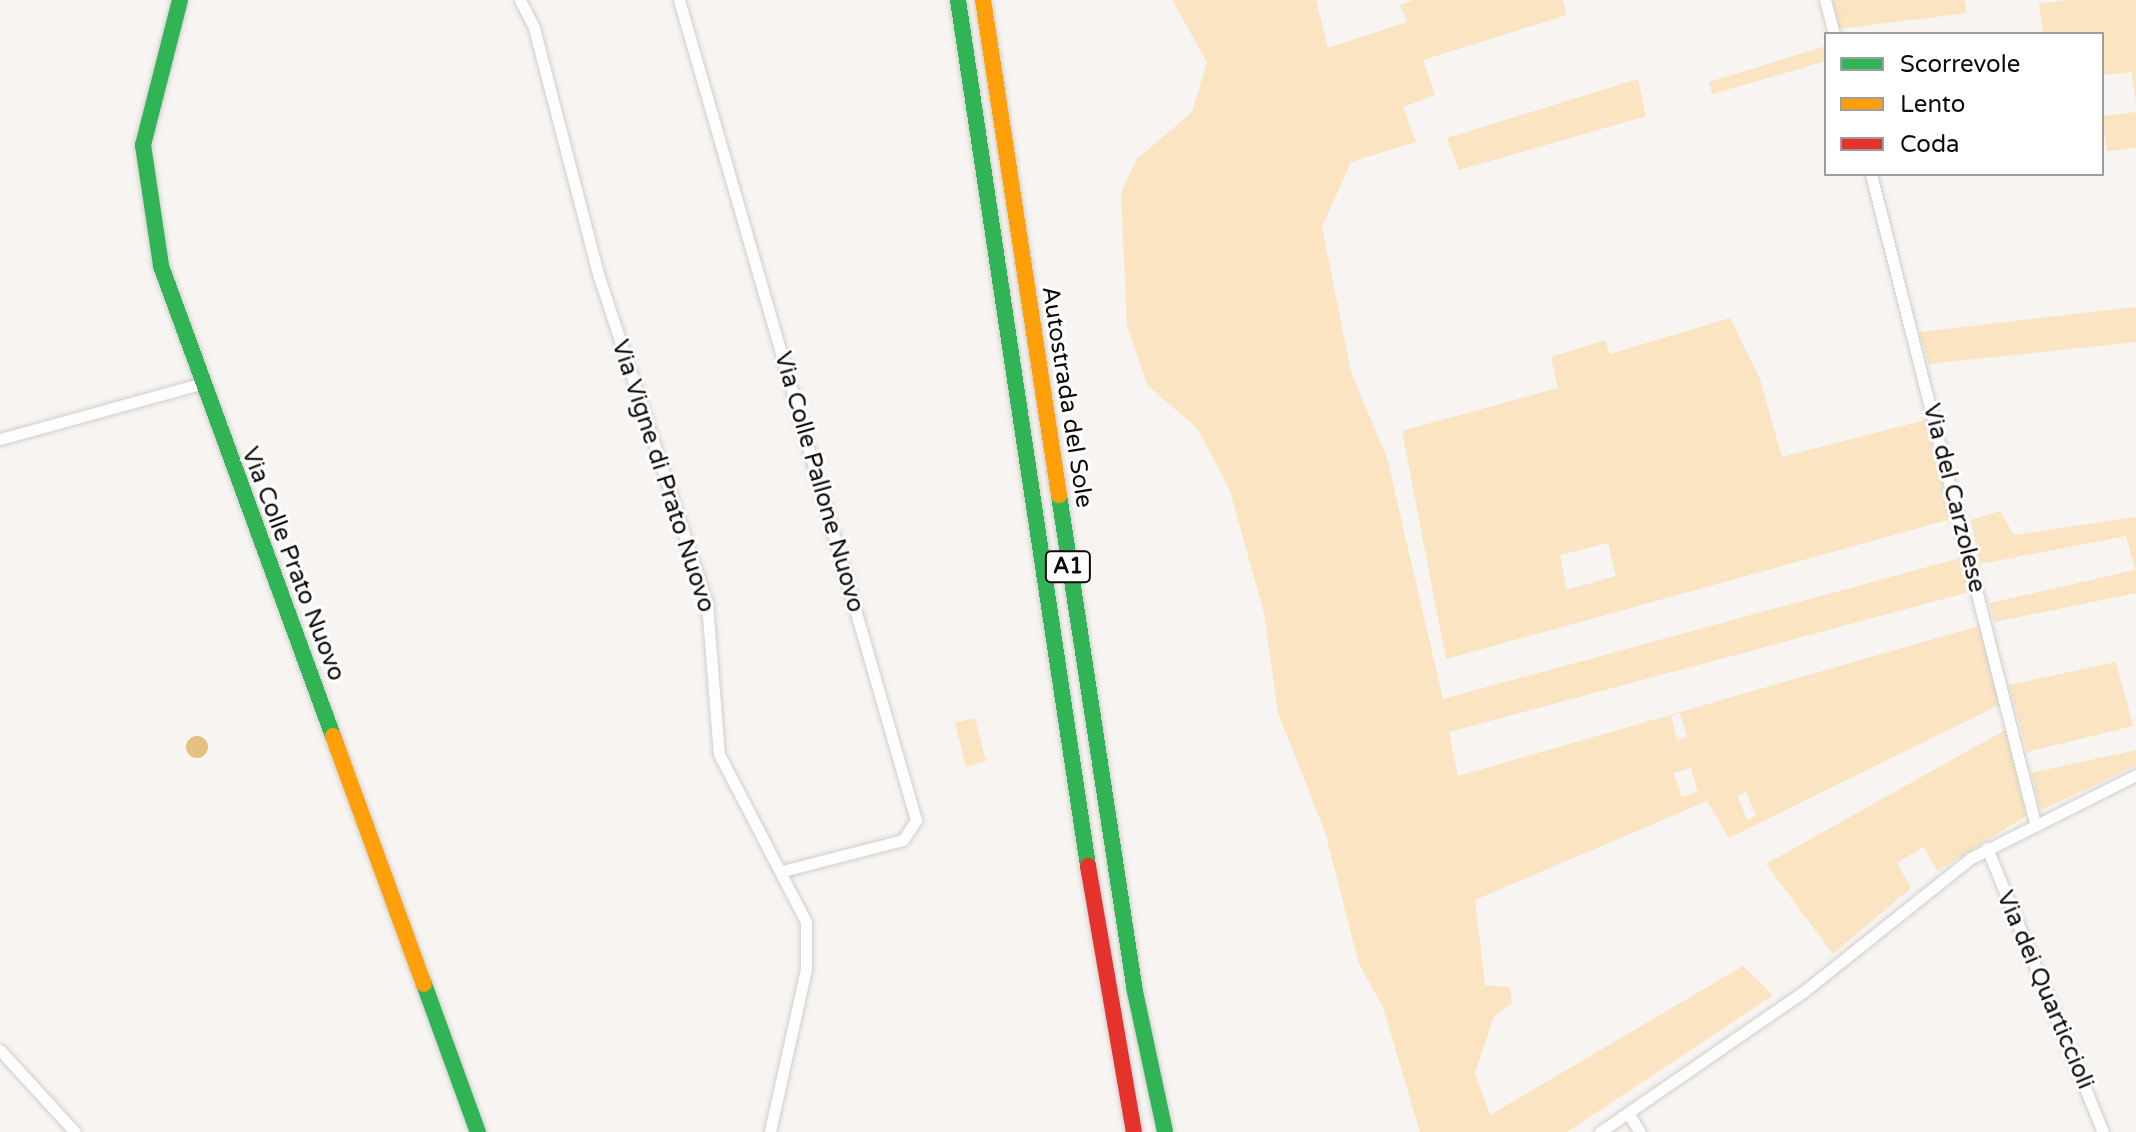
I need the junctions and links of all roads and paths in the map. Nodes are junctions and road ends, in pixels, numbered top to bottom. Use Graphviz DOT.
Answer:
graph roads {
  1 [pos="180,0"];
  2 [pos="520,0"];
  3 [pos="679,0"];
  4 [pos="958,0"];
  5 [pos="983,0"];
  6 [pos="1825,0"];
  7 [pos="1833,32"];
  8 [pos="1872,176"];
  9 [pos="199,384"];
  10 [pos="0,439"];
  11 [pos="2136,775"];
  12 [pos="2035,823"];
  13 [pos="1987,848"];
  14 [pos="782,871"];
  15 [pos="0,1050"];
  16 [pos="1628,1113"];
  17 [pos="75,1132"];
  18 [pos="478,1132"];
  19 [pos="770,1132"];
  20 [pos="1134,1132"];
  21 [pos="1165,1132"];
  22 [pos="1600,1132"];
  23 [pos="1640,1132"];
  24 [pos="2103,1132"];
  1 -- 9 [label="main road, Via Colle Prato Nuovo"];
  2 -- 14 [label="street, Via Vigne di Prato Nuovo"];
  3 -- 14 [label="street, Via Colle Pallone Nuovo"];
  4 -- 20 [label="main road, Autostrada del Sole / A1"];
  5 -- 21 [label="main road, Autostrada del Sole / A1"];
  6 -- 7 [label="street"];
  8 -- 12 [label="street, Via del Carzolese"];
  9 -- 10 [label="street"];
  9 -- 18 [label="main road, Via Colle Prato Nuovo"];
  11 -- 12 [label="street"];
  12 -- 13 [label="street"];
  13 -- 16 [label="street"];
  13 -- 24 [label="street, Via dei Quarticcioli"];
  14 -- 19 [label="street, Via Vigne di Prato Nuovo"];
  15 -- 17 [label="street"];
  16 -- 22 [label="street"];
  16 -- 23 [label="street"];
}
